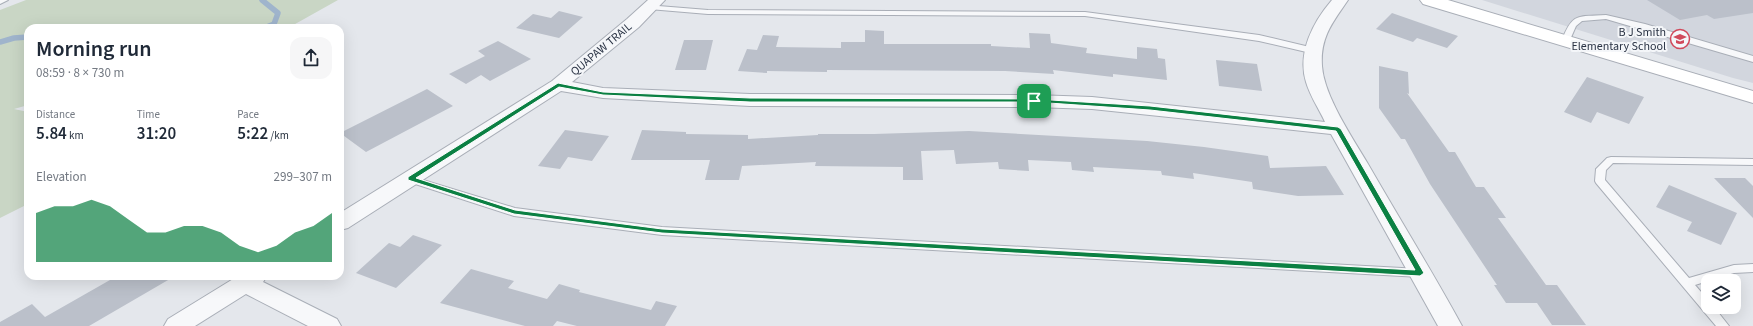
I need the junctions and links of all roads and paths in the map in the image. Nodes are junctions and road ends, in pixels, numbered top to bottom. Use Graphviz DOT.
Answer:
graph roads {
  1 [pos="4,0"];
  2 [pos="1340,0"];
  3 [pos="1429,0"];
  4 [pos="0,2"];
  5 [pos="653,4"];
  6 [pos="1566,40"];
  7 [pos="1315,51"];
  8 [pos="1753,59"];
  9 [pos="558,85"];
  10 [pos="1753,97"];
  11 [pos="1338,129"];
  12 [pos="1753,162"];
  13 [pos="410,179"];
  14 [pos="344,220"];
  15 [pos="1753,268"];
  16 [pos="1420,273"];
  17 [pos="249,280"];
  18 [pos="253,280"];
  19 [pos="1686,283"];
  20 [pos="176,326"];
  21 [pos="329,326"];
  22 [pos="1450,326"];
  23 [pos="1723,326"];
  1 -- 4 [label="lane"];
  2 -- 7 [label="street"];
  3 -- 6 [label="street"];
  5 -- 7 [label="lane"];
  5 -- 9 [label="street, QUAPAW TRAIL"];
  6 -- 8 [label="lane"];
  6 -- 10 [label="street"];
  7 -- 11 [label="street"];
  9 -- 11 [label="street"];
  9 -- 13 [label="street, QUAPAW TRAIL"];
  11 -- 16 [label="street"];
  12 -- 19 [label="lane"];
  13 -- 14 [label="street, QUAPAW TRAIL"];
  13 -- 16 [label="lane"];
  15 -- 19 [label="lane"];
  16 -- 22 [label="street"];
  17 -- 20 [label="street"];
  18 -- 21 [label="street"];
  19 -- 23 [label="lane"];
}
